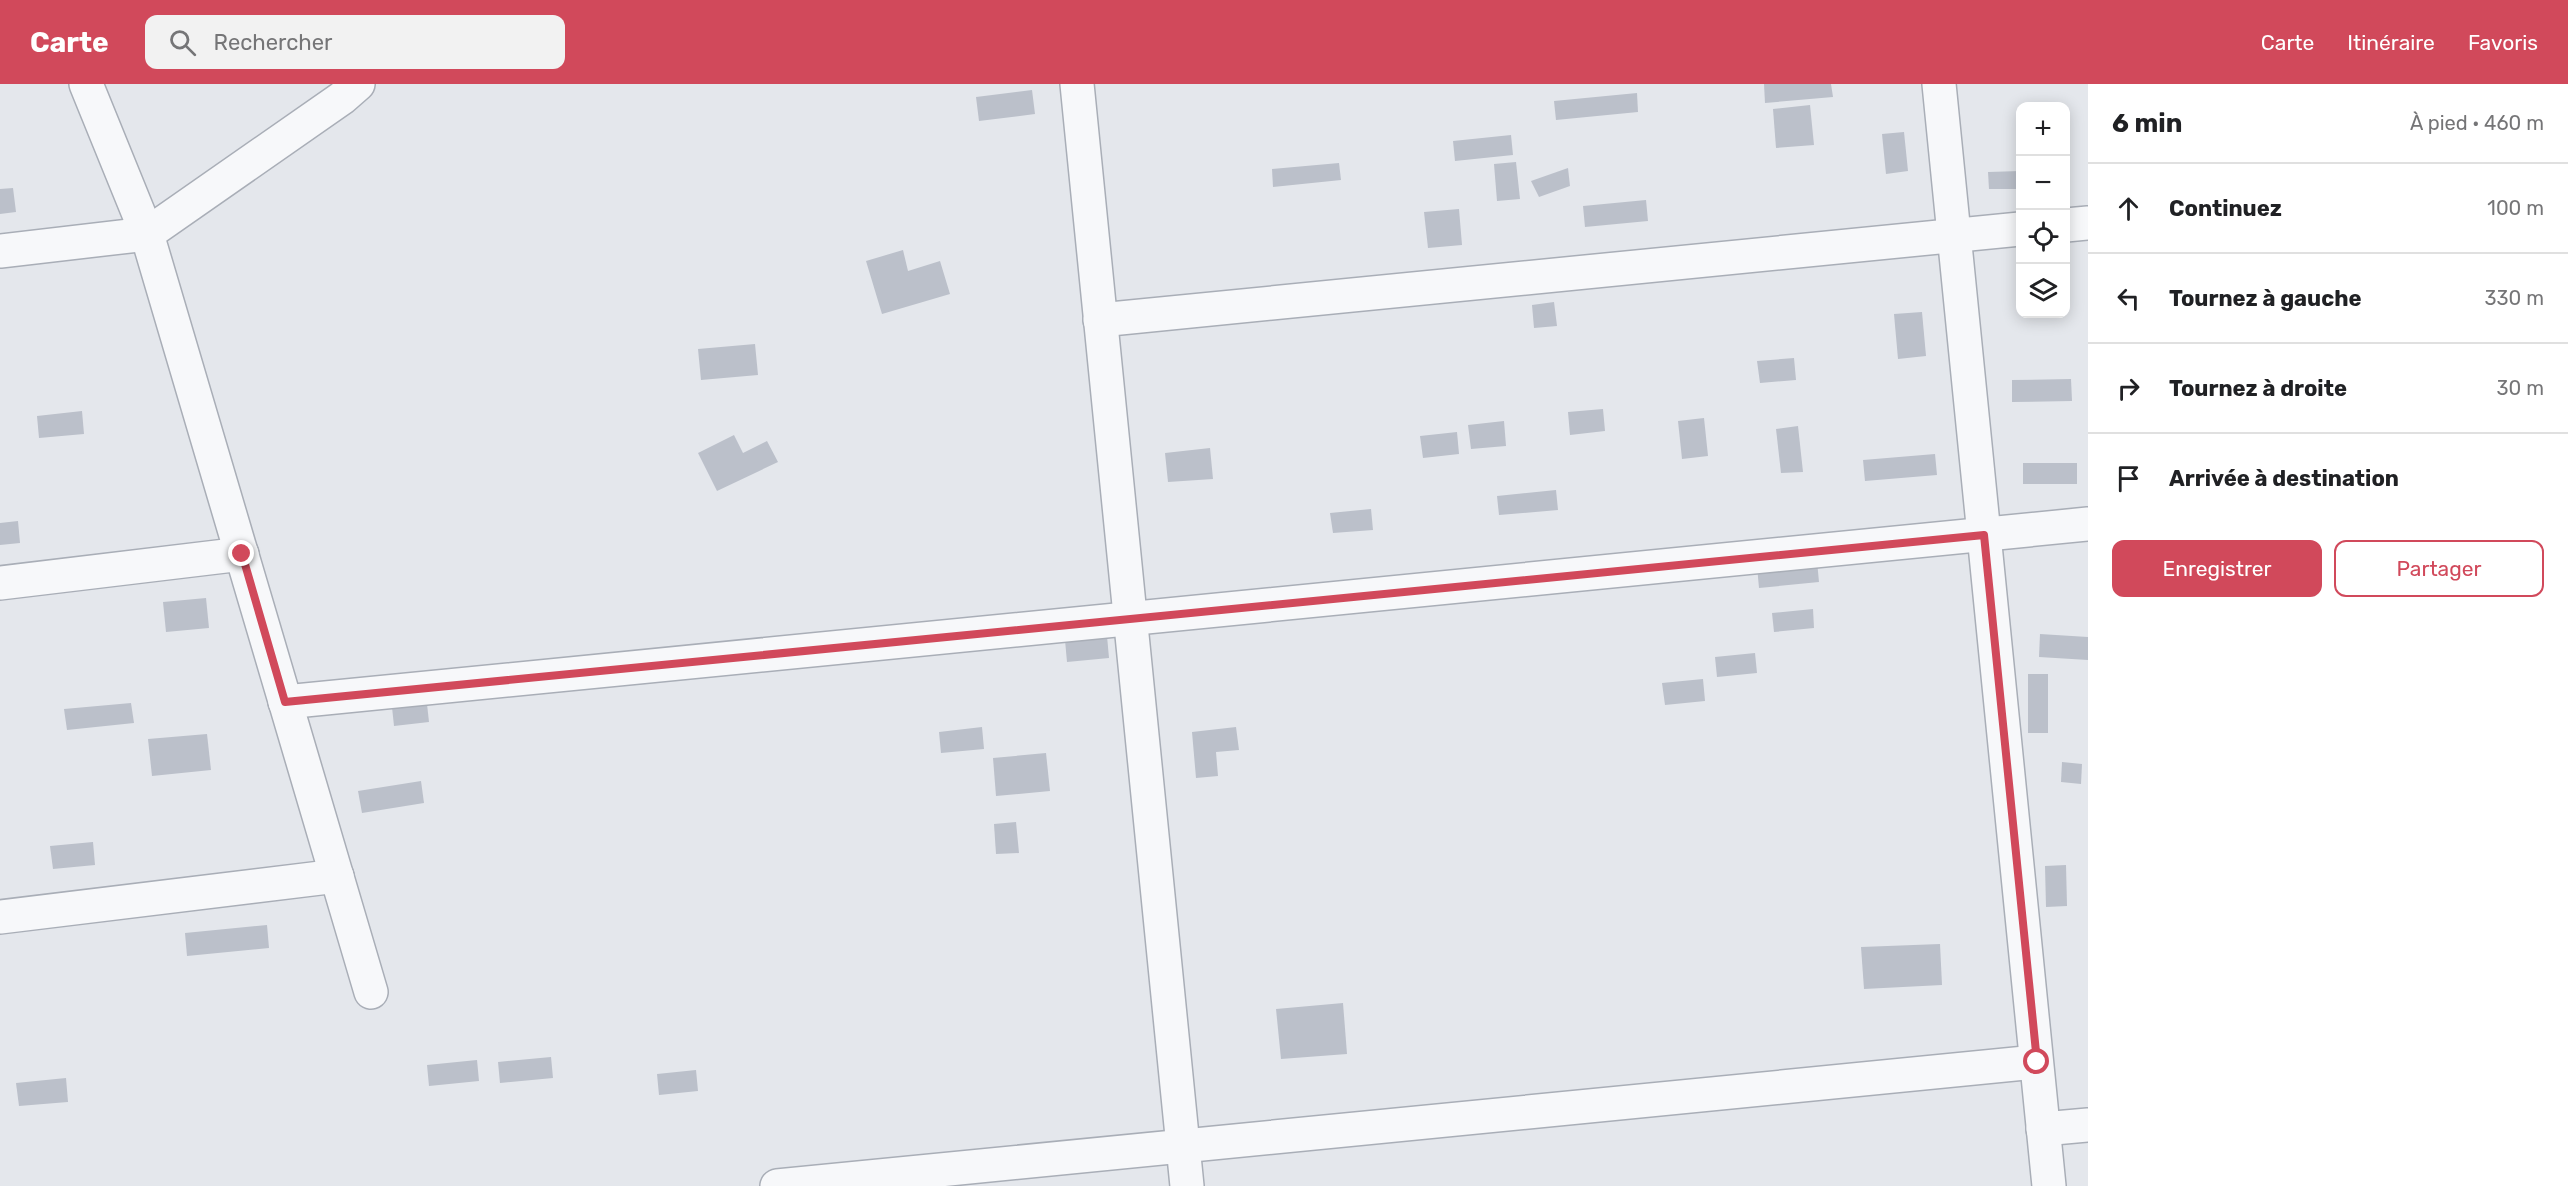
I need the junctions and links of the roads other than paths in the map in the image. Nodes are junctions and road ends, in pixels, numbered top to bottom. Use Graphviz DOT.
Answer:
graph roads {
  1 [pos="86,84"];
  2 [pos="358,84"];
  3 [pos="1077,84"];
  4 [pos="1939,84"];
  5 [pos="2088,223"];
  6 [pos="2070,225"];
  7 [pos="2016,230"];
  8 [pos="147,234"];
  9 [pos="1954,236"];
  10 [pos="0,251"];
  11 [pos="1100,320"];
  12 [pos="2088,524"];
  13 [pos="1984,535"];
  14 [pos="242,554"];
  15 [pos="0,583"];
  16 [pos="1130,618"];
  17 [pos="285,702"];
  18 [pos="337,876"];
  19 [pos="0,917"];
  20 [pos="371,992"];
  21 [pos="2037,1062"];
  22 [pos="2088,1125"];
  23 [pos="2043,1129"];
  24 [pos="1183,1146"];
  25 [pos="777,1186"];
  26 [pos="1187,1186"];
  27 [pos="2049,1186"];
  1 -- 8 [label="street"];
  2 -- 8 [label="street"];
  3 -- 11 [label="street"];
  4 -- 9 [label="street"];
  5 -- 6 [label="street"];
  7 -- 9 [label="street"];
  8 -- 10 [label="street"];
  8 -- 14 [label="street"];
  9 -- 11 [label="street"];
  9 -- 13 [label="street"];
  11 -- 16 [label="street"];
  12 -- 13 [label="street"];
  13 -- 16 [label="street"];
  13 -- 21 [label="street"];
  14 -- 15 [label="street"];
  14 -- 17 [label="street"];
  16 -- 17 [label="street"];
  16 -- 24 [label="street"];
  17 -- 18 [label="street"];
  18 -- 19 [label="street"];
  18 -- 20 [label="street"];
  21 -- 23 [label="street"];
  21 -- 24 [label="street"];
  22 -- 23 [label="street"];
  23 -- 27 [label="street"];
  24 -- 25 [label="street"];
  24 -- 26 [label="street"];
}
